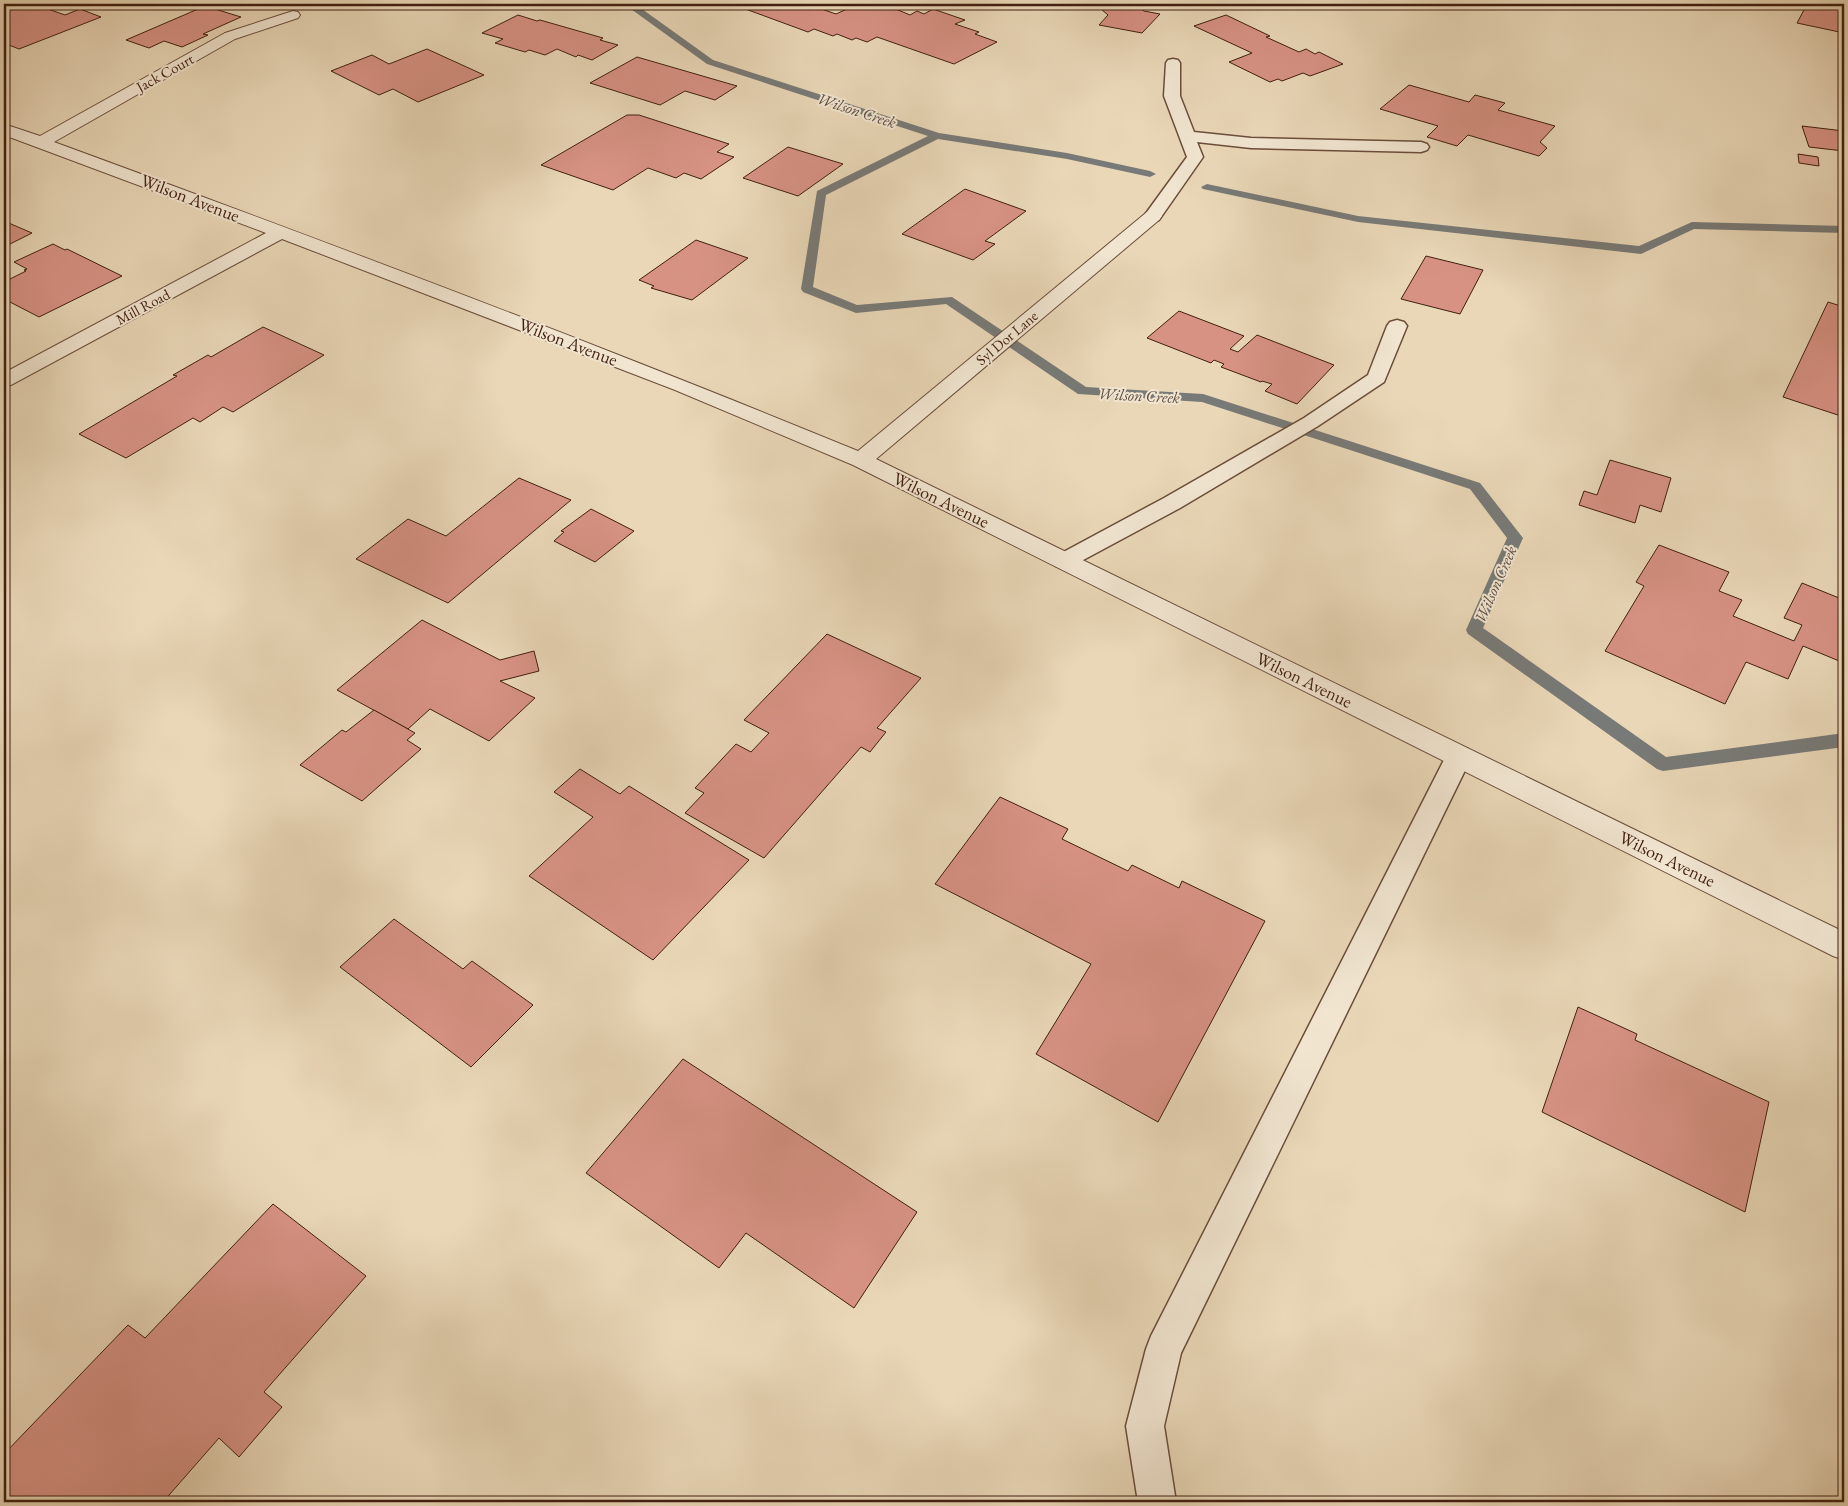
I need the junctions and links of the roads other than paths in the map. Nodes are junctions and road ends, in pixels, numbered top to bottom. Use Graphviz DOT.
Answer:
graph roads {
  1 [pos="293,15"];
  2 [pos="1172,63"];
  3 [pos="4,129"];
  4 [pos="1186,136"];
  5 [pos="42,142"];
  6 [pos="1421,147"];
  7 [pos="1153,216"];
  8 [pos="281,232"];
  9 [pos="1397,326"];
  10 [pos="4,381"];
  11 [pos="861,460"];
  12 [pos="1064,561"];
  13 [pos="1459,756"];
  14 [pos="1844,947"];
  15 [pos="1157,1502"];
  1 -- 5 [label="street, Jack Court"];
  2 -- 4 [label="lane"];
  3 -- 5 [label="street, Wilson Avenue"];
  4 -- 6 [label="lane"];
  4 -- 7 [label="lane"];
  5 -- 8 [label="street, Wilson Avenue"];
  7 -- 11 [label="street, Syl Dor Lane"];
  8 -- 10 [label="street, Mill Road"];
  8 -- 11 [label="street, Wilson Avenue"];
  9 -- 12 [label="lane"];
  11 -- 12 [label="street, Wilson Avenue"];
  12 -- 13 [label="street, Wilson Avenue"];
  13 -- 14 [label="street, Wilson Avenue"];
  13 -- 15 [label="lane"];
}
